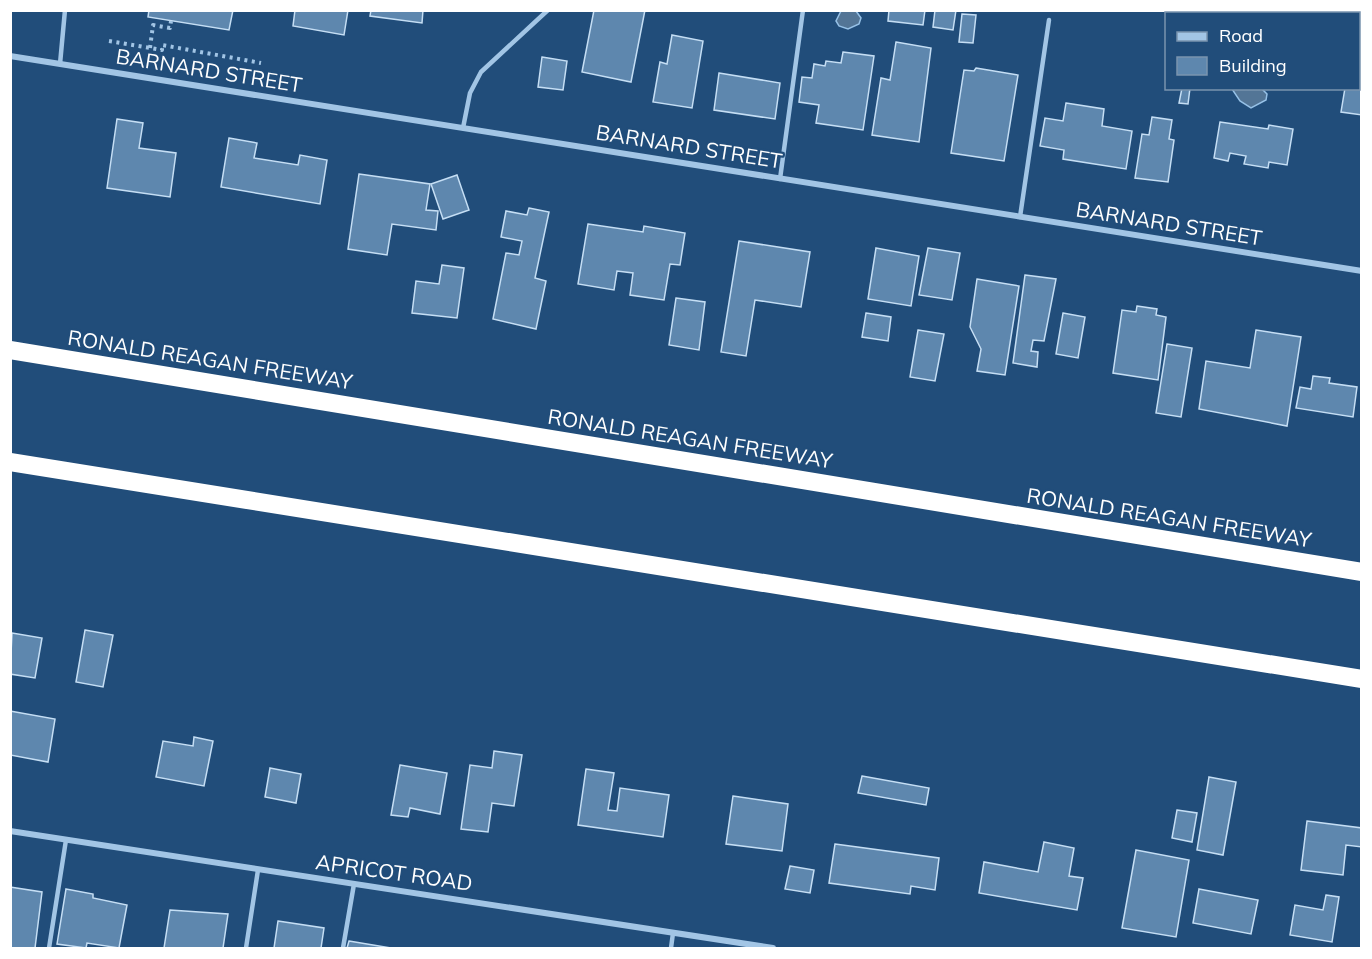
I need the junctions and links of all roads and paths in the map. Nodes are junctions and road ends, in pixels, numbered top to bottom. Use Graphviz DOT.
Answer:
graph roads {
  1 [pos="65,10"];
  2 [pos="548,10"];
  3 [pos="803,10"];
  4 [pos="1049,20"];
  5 [pos="171,21"];
  6 [pos="109,41"];
  7 [pos="150,48"];
  8 [pos="10,56"];
  9 [pos="261,63"];
  10 [pos="60,64"];
  11 [pos="463,128"];
  12 [pos="780,179"];
  13 [pos="1020,217"];
  14 [pos="1362,271"];
  15 [pos="10,350"];
  16 [pos="10,462"];
  17 [pos="1362,572"];
  18 [pos="1362,679"];
  19 [pos="10,831"];
  20 [pos="66,840"];
  21 [pos="258,870"];
  22 [pos="354,884"];
  23 [pos="673,933"];
  24 [pos="49,948"];
  25 [pos="246,948"];
  26 [pos="343,948"];
  27 [pos="671,948"];
  28 [pos="773,948"];
  1 -- 10 [label="lane"];
  2 -- 11 [label="lane"];
  3 -- 12 [label="lane"];
  4 -- 13 [label="lane"];
  5 -- 7 [label="path"];
  6 -- 7 [label="path"];
  7 -- 9 [label="path"];
  8 -- 10 [label="street, BARNARD STREET"];
  10 -- 11 [label="street, BARNARD STREET"];
  11 -- 12 [label="street, BARNARD STREET"];
  12 -- 13 [label="street, BARNARD STREET"];
  13 -- 14 [label="street, BARNARD STREET"];
  15 -- 17 [label="highway, RONALD REAGAN FREEWAY"];
  16 -- 18 [label="highway"];
  19 -- 20 [label="street, APRICOT ROAD"];
  20 -- 21 [label="street, APRICOT ROAD"];
  20 -- 24 [label="lane"];
  21 -- 22 [label="street, APRICOT ROAD"];
  21 -- 25 [label="lane"];
  22 -- 23 [label="street, APRICOT ROAD"];
  22 -- 26 [label="lane"];
  23 -- 27 [label="lane"];
  23 -- 28 [label="street, APRICOT ROAD"];
}
